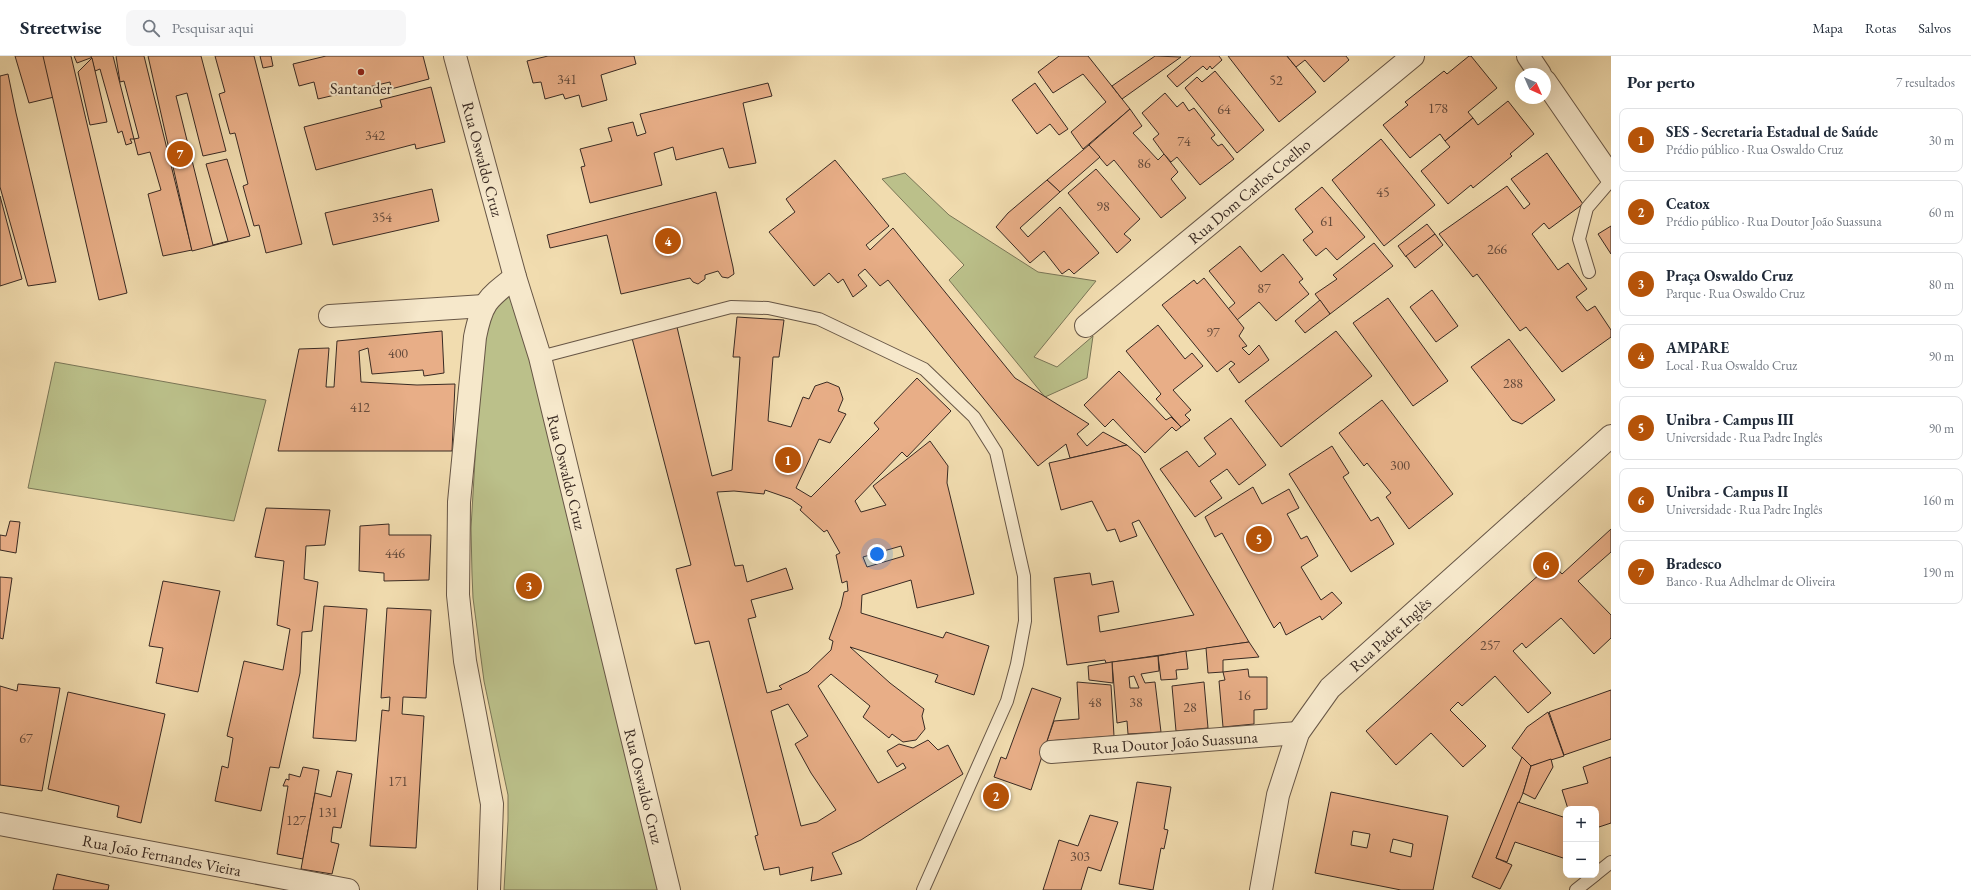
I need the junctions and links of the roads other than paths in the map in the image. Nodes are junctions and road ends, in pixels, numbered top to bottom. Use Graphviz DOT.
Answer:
graph roads {
  1 [pos="455,56"];
  2 [pos="1412,56"];
  3 [pos="1528,56"];
  4 [pos="1536,68"];
  5 [pos="1551,90"];
  6 [pos="1611,177"];
  7 [pos="1611,180"];
  8 [pos="1589,272"];
  9 [pos="515,277"];
  10 [pos="484,306"];
  11 [pos="330,316"];
  12 [pos="1086,326"];
  13 [pos="540,357"];
  14 [pos="1611,436"];
  15 [pos="1298,733"];
  16 [pos="1051,752"];
  17 [pos="0,824"];
  18 [pos="1611,862"];
  19 [pos="1599,871"];
  20 [pos="1590,878"];
  21 [pos="348,890"];
  22 [pos="489,890"];
  23 [pos="669,890"];
  24 [pos="924,890"];
  25 [pos="1261,890"];
  26 [pos="1576,890"];
  1 -- 9 [label="street, Rua Oswaldo Cruz"];
  2 -- 12 [label="street, Rua Dom Carlos Coelho"];
  3 -- 4 [label="street"];
  5 -- 6 [label="street"];
  7 -- 8 [label="lane"];
  9 -- 10 [label="street"];
  9 -- 13 [label="street, Rua Oswaldo Cruz"];
  10 -- 11 [label="street"];
  10 -- 22 [label="street"];
  13 -- 23 [label="street, Rua Oswaldo Cruz"];
  13 -- 24 [label="lane"];
  14 -- 15 [label="street, Rua Padre Inglês"];
  15 -- 16 [label="street, Rua Doutor João Suassuna"];
  15 -- 25 [label="street, Rua Padre Inglês"];
  17 -- 21 [label="street, Rua João Fernandes Vieira"];
  18 -- 19 [label="lane"];
  20 -- 26 [label="lane"];
}
